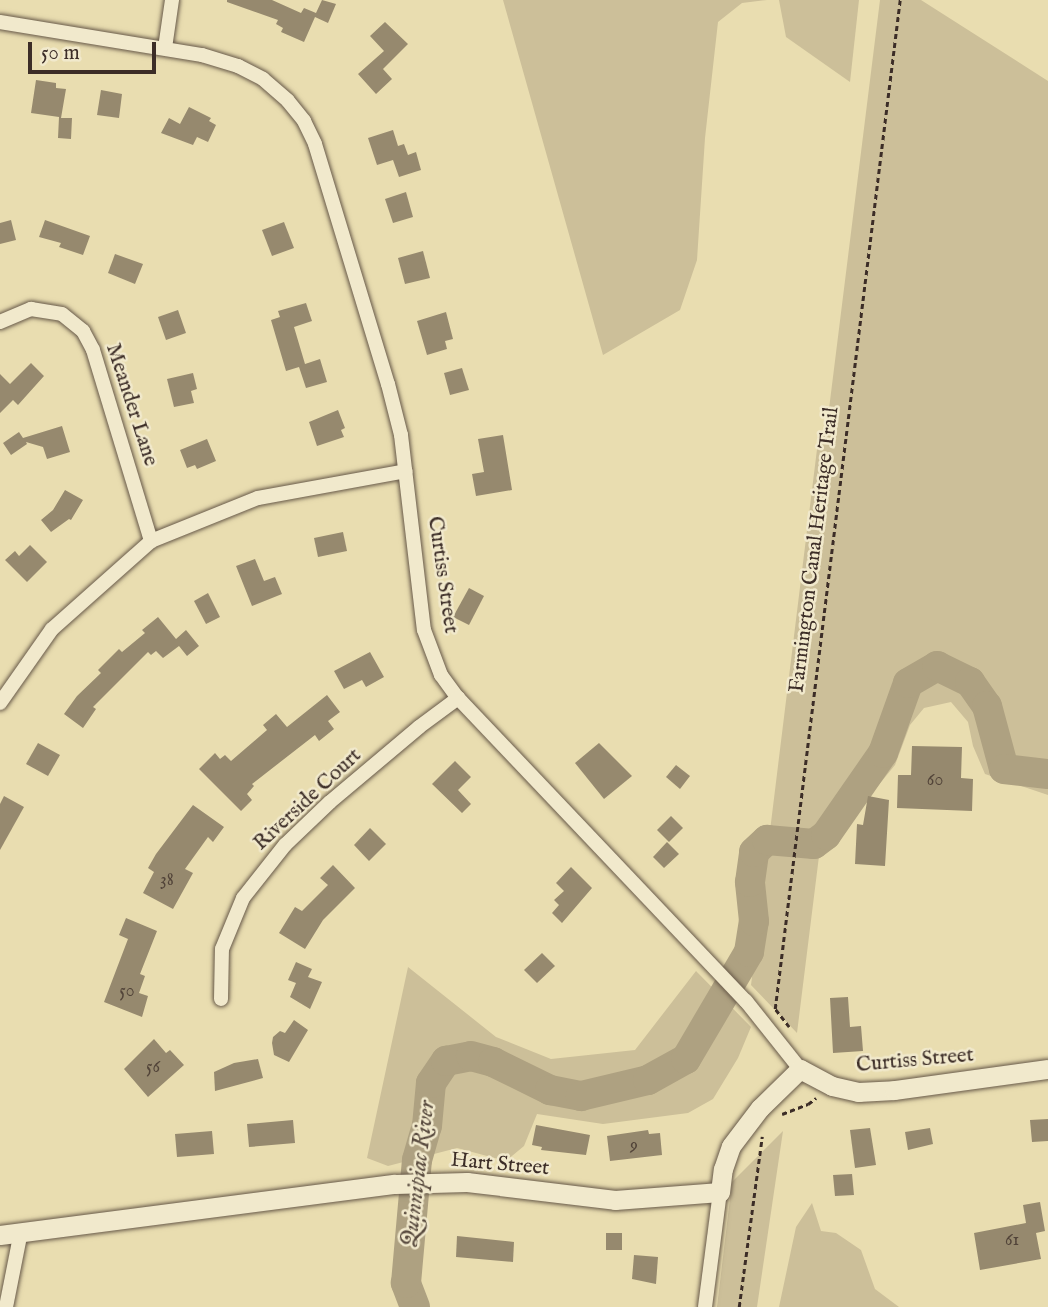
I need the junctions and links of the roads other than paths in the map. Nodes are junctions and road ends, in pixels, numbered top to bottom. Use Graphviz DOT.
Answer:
graph roads {
  1 [pos="172,0"];
  2 [pos="0,22"];
  3 [pos="165,48"];
  4 [pos="0,322"];
  5 [pos="406,471"];
  6 [pos="151,541"];
  7 [pos="458,698"];
  8 [pos="0,703"];
  9 [pos="221,999"];
  10 [pos="800,1069"];
  11 [pos="1048,1069"];
  12 [pos="720,1192"];
  13 [pos="21,1231"];
  14 [pos="0,1235"];
  15 [pos="6,1307"];
  16 [pos="705,1307"];
  1 -- 3 [label="street"];
  2 -- 3 [label="street, Curtiss Street"];
  3 -- 5 [label="street, Curtiss Street"];
  4 -- 6 [label="street, Meander Lane"];
  5 -- 6 [label="street"];
  5 -- 7 [label="street, Curtiss Street"];
  6 -- 8 [label="street"];
  7 -- 9 [label="street, Riverside Court"];
  7 -- 10 [label="street, Curtiss Street"];
  10 -- 11 [label="street, Curtiss Street"];
  10 -- 12 [label="street"];
  12 -- 13 [label="street, Hart Street"];
  12 -- 16 [label="street"];
  13 -- 14 [label="street, Hart Street"];
  13 -- 15 [label="street"];
}
